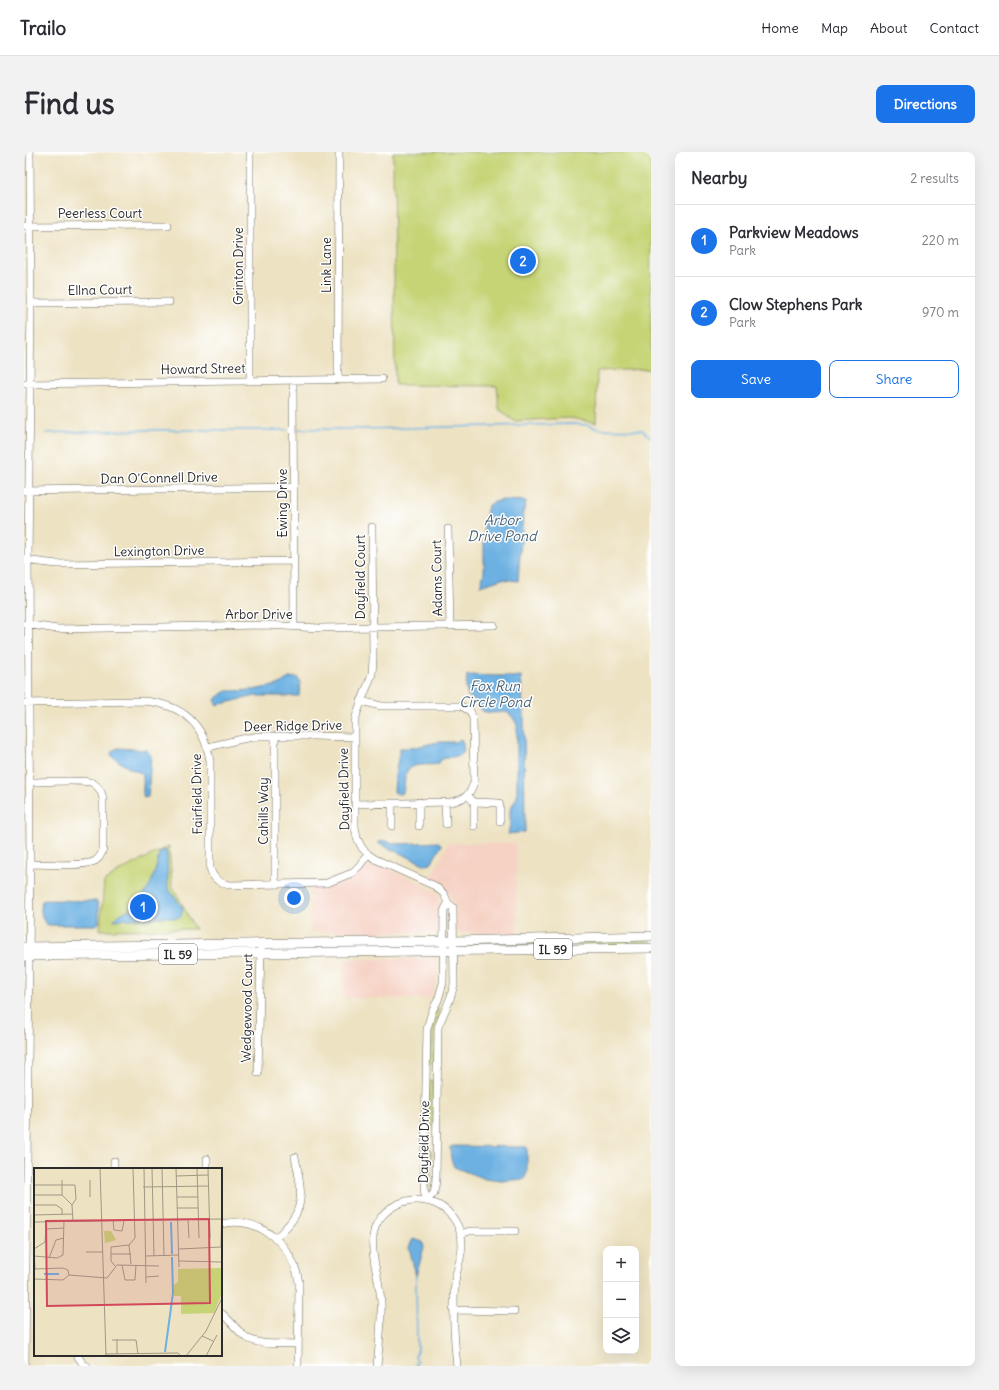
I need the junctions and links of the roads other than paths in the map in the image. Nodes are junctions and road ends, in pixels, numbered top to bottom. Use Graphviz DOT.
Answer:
graph roads {
  1 [pos="30,152"];
  2 [pos="250,152"];
  3 [pos="339,152"];
  4 [pos="168,225"];
  5 [pos="28,226"];
  6 [pos="170,302"];
  7 [pos="31,303"];
  8 [pos="338,379"];
  9 [pos="382,379"];
  10 [pos="250,380"];
  11 [pos="294,380"];
  12 [pos="27,384"];
  13 [pos="294,487"];
  14 [pos="27,491"];
  15 [pos="372,527"];
  16 [pos="448,529"];
  17 [pos="26,560"];
  18 [pos="294,561"];
  19 [pos="26,624"];
  20 [pos="494,625"];
  21 [pos="294,626"];
  22 [pos="450,626"];
  23 [pos="373,627"];
  24 [pos="361,701"];
  25 [pos="26,703"];
  26 [pos="275,737"];
  27 [pos="355,737"];
  28 [pos="208,747"];
  29 [pos="28,782"];
  30 [pos="467,795"];
  31 [pos="419,802"];
  32 [pos="445,802"];
  33 [pos="474,802"];
  34 [pos="355,804"];
  35 [pos="392,804"];
  36 [pos="500,822"];
  37 [pos="446,824"];
  38 [pos="392,826"];
  39 [pos="419,826"];
  40 [pos="474,826"];
  41 [pos="368,854"];
  42 [pos="30,864"];
  43 [pos="275,884"];
  44 [pos="448,903"];
  45 [pos="651,936"];
  46 [pos="444,945"];
  47 [pos="454,945"];
  48 [pos="261,948"];
  49 [pos="651,948"];
  50 [pos="26,951"];
  51 [pos="426,1072"];
  52 [pos="437,1072"];
  53 [pos="258,1074"];
  54 [pos="426,1140"];
  55 [pos="436,1141"];
  56 [pos="295,1157"];
  57 [pos="207,1159"];
  58 [pos="25,1160"];
  59 [pos="114,1161"];
  60 [pos="114,1168"];
  61 [pos="207,1168"];
  62 [pos="427,1201"];
  63 [pos="222,1224"];
  64 [pos="515,1231"];
  65 [pos="460,1234"];
  66 [pos="276,1238"];
  67 [pos="454,1310"];
  68 [pos="514,1311"];
  69 [pos="222,1314"];
  70 [pos="298,1344"];
  71 [pos="78,1356"];
  72 [pos="25,1366"];
  73 [pos="87,1366"];
  74 [pos="298,1366"];
  75 [pos="377,1366"];
  76 [pos="457,1366"];
  1 -- 5 [label="street"];
  2 -- 10 [label="street, Grinton Drive"];
  3 -- 8 [label="street, Link Lane"];
  4 -- 5 [label="street, Peerless Court"];
  5 -- 7 [label="street"];
  6 -- 7 [label="street, Ellna Court"];
  7 -- 12 [label="street"];
  8 -- 9 [label="street, Howard Street"];
  8 -- 11 [label="street, Howard Street"];
  10 -- 11 [label="street, Howard Street"];
  10 -- 12 [label="street, Howard Street"];
  11 -- 13 [label="street, Ewing Drive"];
  12 -- 14 [label="street"];
  13 -- 14 [label="street, Dan O'Connell Drive"];
  13 -- 18 [label="street, Ewing Drive"];
  14 -- 17 [label="street"];
  15 -- 23 [label="street, Dayfield Court"];
  16 -- 22 [label="street, Adams Court"];
  17 -- 18 [label="street, Lexington Drive"];
  17 -- 19 [label="street"];
  18 -- 21 [label="street, Ewing Drive"];
  19 -- 21 [label="street, Arbor Drive"];
  19 -- 25 [label="street"];
  20 -- 22 [label="street, Arbor Drive"];
  21 -- 23 [label="street, Arbor Drive"];
  22 -- 23 [label="street, Arbor Drive"];
  23 -- 24 [label="street, Dayfield Drive"];
  24 -- 27 [label="street, Dayfield Drive"];
  24 -- 30 [label="street"];
  25 -- 28 [label="street, Fairfield Drive"];
  25 -- 29 [label="street"];
  26 -- 27 [label="street, Deer Ridge Drive"];
  26 -- 28 [label="street, Deer Ridge Drive"];
  26 -- 43 [label="street, Cahills Way"];
  27 -- 34 [label="street, Dayfield Drive"];
  28 -- 43 [label="street, Fairfield Drive"];
  29 -- 42 [label="street"];
  29 -- 42 [label="street"];
  30 -- 32 [label="street"];
  30 -- 33 [label="street"];
  31 -- 32 [label="street"];
  31 -- 35 [label="street"];
  31 -- 39 [label="street"];
  32 -- 37 [label="street"];
  33 -- 36 [label="street"];
  33 -- 40 [label="street"];
  34 -- 35 [label="street"];
  34 -- 41 [label="street, Dayfield Drive"];
  35 -- 38 [label="street"];
  41 -- 43 [label="street, Fairfield Drive"];
  41 -- 44 [label="street, Dayfield Drive"];
  42 -- 50 [label="street"];
  44 -- 46 [label="street, Dayfield Drive"];
  44 -- 47 [label="street, Dayfield Drive"];
  45 -- 47 [label="main road, IL 59"];
  46 -- 47 [label="main road, IL 59"];
  46 -- 48 [label="main road, IL 59"];
  46 -- 51 [label="street, Dayfield Drive"];
  47 -- 49 [label="main road, IL 59"];
  47 -- 52 [label="street, Dayfield Drive"];
  48 -- 50 [label="main road, IL 59"];
  48 -- 53 [label="street, Wedgewood Court"];
  50 -- 58 [label="street"];
  51 -- 52 [label="street"];
  51 -- 54 [label="street, Dayfield Drive"];
  52 -- 55 [label="street, Dayfield Drive"];
  54 -- 55 [label="street"];
  54 -- 62 [label="street, Dayfield Drive"];
  55 -- 62 [label="street, Dayfield Drive"];
  56 -- 66 [label="street"];
  57 -- 61 [label="street"];
  58 -- 72 [label="street"];
  59 -- 60 [label="street"];
  62 -- 65 [label="street"];
  62 -- 75 [label="street"];
  63 -- 66 [label="street"];
  64 -- 65 [label="street"];
  65 -- 67 [label="street"];
  66 -- 70 [label="street"];
  67 -- 68 [label="street"];
  67 -- 76 [label="street"];
  69 -- 70 [label="street"];
  70 -- 74 [label="street"];
  71 -- 73 [label="street"];
}
